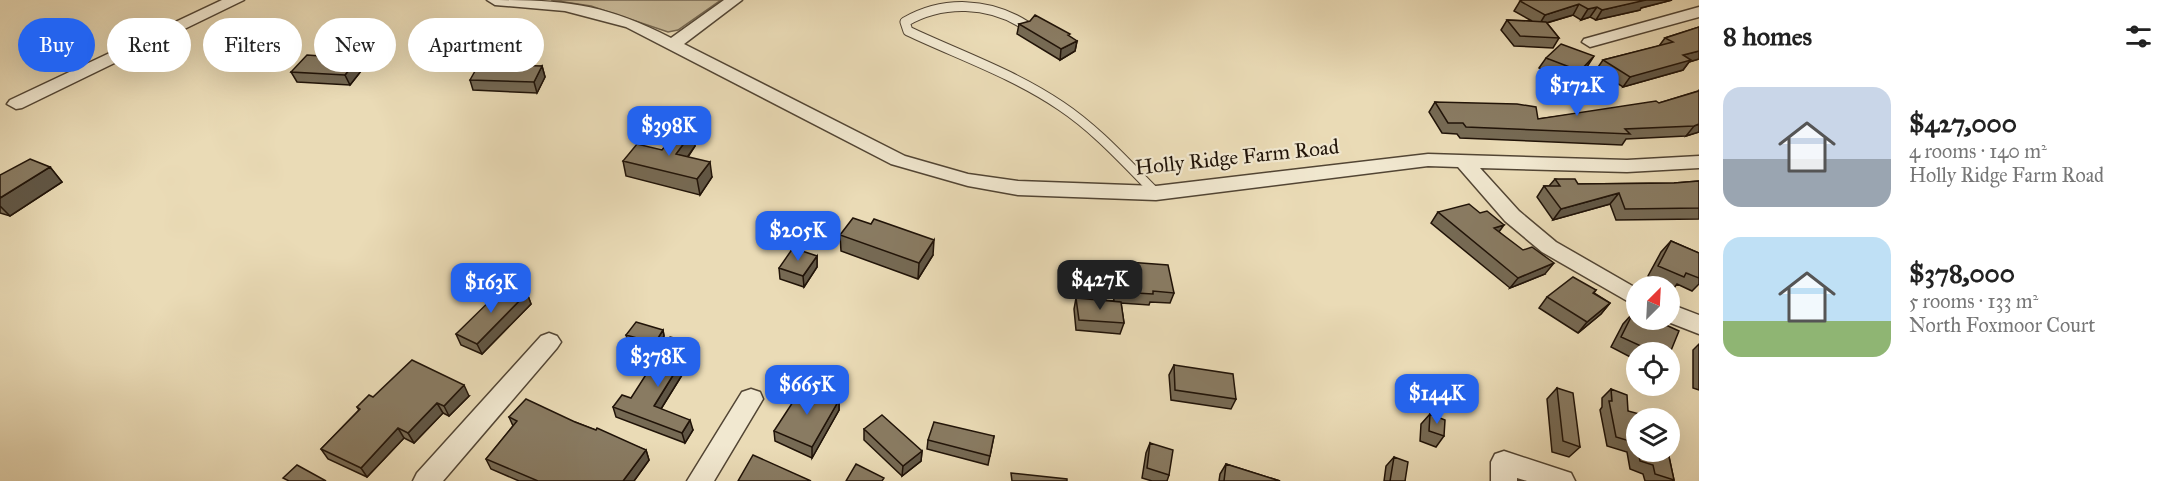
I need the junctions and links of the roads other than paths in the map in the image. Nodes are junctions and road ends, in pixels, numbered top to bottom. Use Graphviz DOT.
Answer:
graph roads {
  1 [pos="235,0"];
  2 [pos="495,0"];
  3 [pos="734,0"];
  4 [pos="1699,12"];
  5 [pos="1024,25"];
  6 [pos="1590,42"];
  7 [pos="672,45"];
  8 [pos="16,104"];
  9 [pos="1463,161"];
  10 [pos="1699,162"];
  11 [pos="1156,193"];
  12 [pos="1626,292"];
  13 [pos="1680,317"];
  14 [pos="1699,325"];
  15 [pos="549,342"];
  16 [pos="751,399"];
  17 [pos="426,481"];
  18 [pos="700,481"];
  19 [pos="1504,481"];
  20 [pos="1562,481"];
  1 -- 8 [label="street"];
  2 -- 7 [label="street, Holly Ridge Farm Road"];
  3 -- 7 [label="street"];
  4 -- 6 [label="street"];
  5 -- 11 [label="lane"];
  7 -- 11 [label="street, Holly Ridge Farm Road"];
  9 -- 10 [label="street, Holly Ridge Farm Road"];
  9 -- 11 [label="street, Holly Ridge Farm Road"];
  9 -- 12 [label="street"];
  13 -- 14 [label="street"];
  15 -- 17 [label="street"];
  16 -- 18 [label="street"];
  19 -- 20 [label="street"];
}
